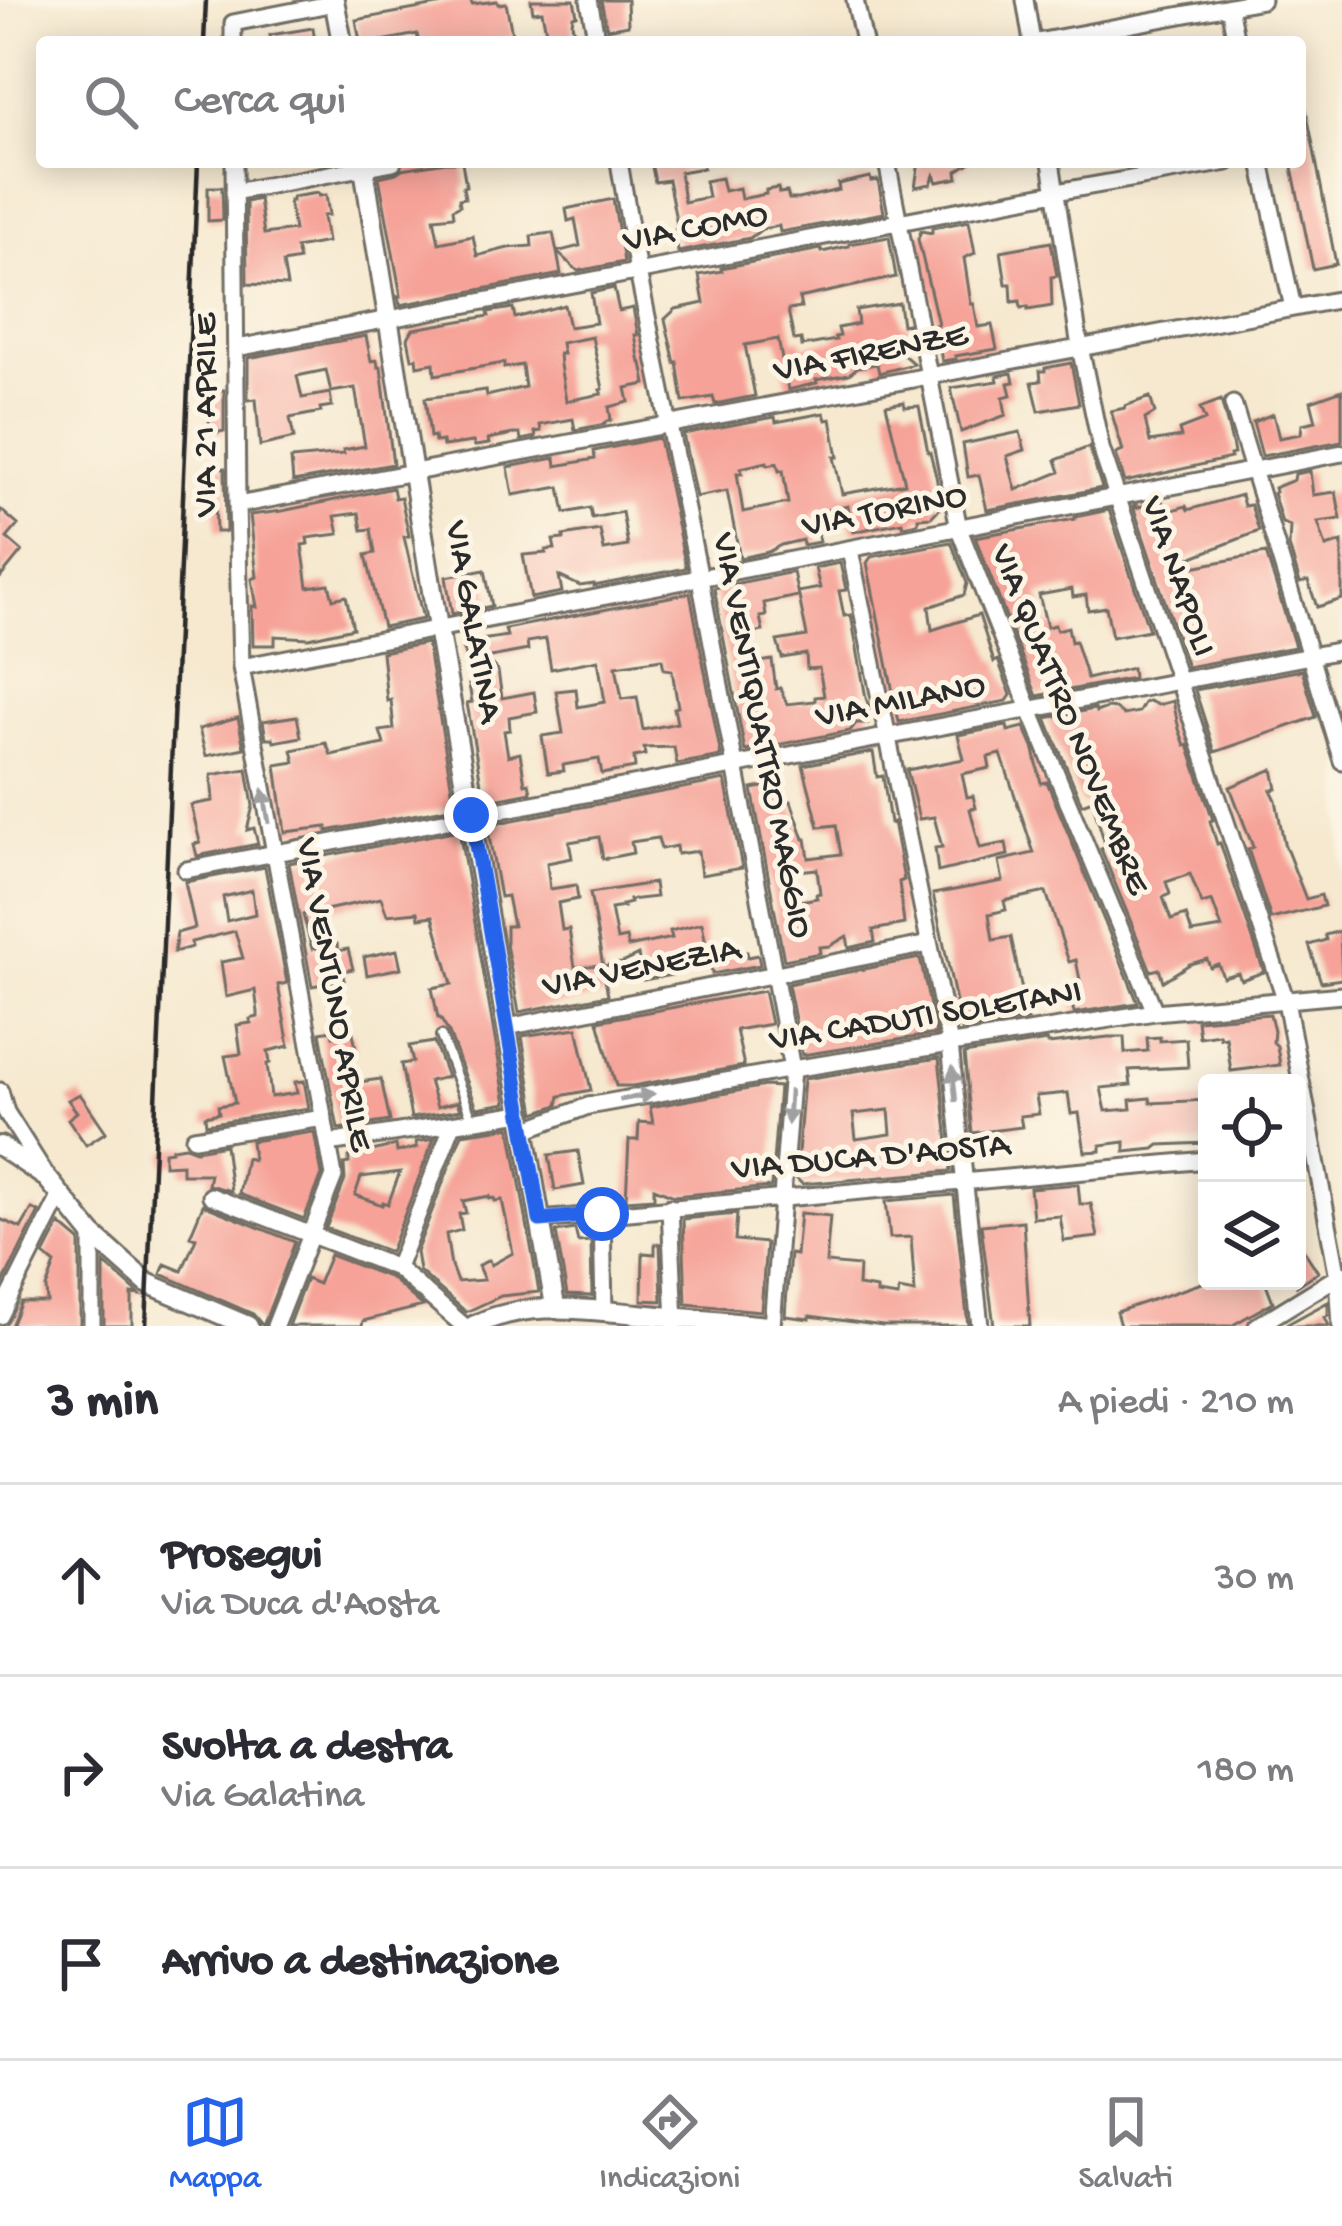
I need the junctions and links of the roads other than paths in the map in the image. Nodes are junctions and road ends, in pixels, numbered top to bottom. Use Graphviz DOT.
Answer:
graph roads {
  1 [pos="589,0"];
  2 [pos="855,0"];
  3 [pos="1025,0"];
  4 [pos="1262,0"];
  5 [pos="339,1"];
  6 [pos="1228,6"];
  7 [pos="233,36"];
  8 [pos="342,36"];
  9 [pos="596,36"];
  10 [pos="863,36"];
  11 [pos="1033,36"];
  12 [pos="1066,36"];
  13 [pos="1235,36"];
  14 [pos="234,168"];
  15 [pos="349,168"];
  16 [pos="363,168"];
  17 [pos="621,168"];
  18 [pos="888,168"];
  19 [pos="1052,168"];
  20 [pos="1194,168"];
  21 [pos="1262,168"];
  22 [pos="234,192"];
  23 [pos="1056,192"];
  24 [pos="898,222"];
  25 [pos="638,272"];
  26 [pos="1342,299"];
  27 [pos="1293,308"];
  28 [pos="388,320"];
  29 [pos="1080,346"];
  30 [pos="237,348"];
  31 [pos="929,375"];
  32 [pos="1233,404"];
  33 [pos="668,423"];
  34 [pos="1342,454"];
  35 [pos="1253,471"];
  36 [pos="412,472"];
  37 [pos="1117,498"];
  38 [pos="237,505"];
  39 [pos="959,529"];
  40 [pos="850,550"];
  41 [pos="700,579"];
  42 [pos="438,628"];
  43 [pos="1342,650"];
  44 [pos="1311,656"];
  45 [pos="241,667"];
  46 [pos="1180,681"];
  47 [pos="1030,710"];
  48 [pos="887,736"];
  49 [pos="1342,761"];
  50 [pos="734,765"];
  51 [pos="471,815"];
  52 [pos="275,854"];
  53 [pos="186,870"];
  54 [pos="929,944"];
  55 [pos="774,974"];
  56 [pos="1342,995"];
  57 [pos="1286,1001"];
  58 [pos="1154,1012"];
  59 [pos="507,1027"];
  60 [pos="441,1036"];
  61 [pos="950,1045"];
  62 [pos="792,1069"];
  63 [pos="1295,1074"];
  64 [pos="0,1091"];
  65 [pos="3,1113"];
  66 [pos="324,1118"];
  67 [pos="472,1120"];
  68 [pos="524,1122"];
  69 [pos="453,1124"];
  70 [pos="194,1138"];
  71 [pos="328,1143"];
  72 [pos="0,1145"];
  73 [pos="1306,1156"];
  74 [pos="1198,1161"];
  75 [pos="47,1178"];
  76 [pos="963,1180"];
  77 [pos="211,1196"];
  78 [pos="60,1197"];
  79 [pos="782,1197"];
  80 [pos="670,1207"];
  81 [pos="602,1214"];
  82 [pos="540,1220"];
  83 [pos="92,1234"];
  84 [pos="312,1236"];
  85 [pos="397,1268"];
  86 [pos="1340,1276"];
  87 [pos="604,1311"];
  88 [pos="0,1316"];
  89 [pos="556,1316"];
  90 [pos="675,1322"];
  91 [pos="92,1326"];
  92 [pos="248,1326"];
  93 [pos="275,1326"];
  94 [pos="468,1326"];
  95 [pos="770,1326"];
  96 [pos="980,1326"];
  97 [pos="1257,1326"];
  98 [pos="1341,1326"];
  1 -- 9 [label="street"];
  2 -- 10 [label="street"];
  3 -- 11 [label="street"];
  4 -- 6 [label="street"];
  5 -- 7 [label="street"];
  5 -- 8 [label="street"];
  6 -- 12 [label="street"];
  6 -- 13 [label="street"];
  14 -- 22 [label="street, VIA 21 APRILE"];
  15 -- 22 [label="street"];
  16 -- 28 [label="street, VIA GALATINA"];
  17 -- 25 [label="street, VIA VENTIQUATTRO MAGGIO"];
  18 -- 24 [label="street, VIA QUATTRO NOVEMBRE"];
  19 -- 23 [label="street, VIA NAPOLI"];
  20 -- 23 [label="street, VIA COMO"];
  21 -- 27 [label="street"];
  22 -- 30 [label="street, VIA 21 APRILE"];
  23 -- 24 [label="street, VIA COMO"];
  23 -- 29 [label="street, VIA NAPOLI"];
  24 -- 25 [label="street, VIA COMO"];
  24 -- 31 [label="street, VIA QUATTRO NOVEMBRE"];
  25 -- 28 [label="street, VIA COMO"];
  25 -- 33 [label="street, VIA VENTIQUATTRO MAGGIO"];
  26 -- 27 [label="street, VIA FIRENZE"];
  27 -- 29 [label="street, VIA FIRENZE"];
  28 -- 30 [label="street, VIA COMO"];
  28 -- 36 [label="street, VIA GALATINA"];
  29 -- 31 [label="street, VIA FIRENZE"];
  29 -- 37 [label="street, VIA NAPOLI"];
  30 -- 38 [label="street, VIA 21 APRILE"];
  31 -- 33 [label="street, VIA FIRENZE"];
  31 -- 39 [label="street, VIA QUATTRO NOVEMBRE"];
  32 -- 35 [label="street"];
  33 -- 36 [label="street, VIA FIRENZE"];
  33 -- 41 [label="street, VIA VENTIQUATTRO MAGGIO"];
  34 -- 35 [label="street, VIA TORINO"];
  35 -- 37 [label="street, VIA TORINO"];
  35 -- 44 [label="street"];
  36 -- 38 [label="street, VIA FIRENZE"];
  36 -- 42 [label="street, VIA GALATINA"];
  37 -- 39 [label="street, VIA TORINO"];
  37 -- 46 [label="street, VIA NAPOLI"];
  38 -- 45 [label="street, VIA 21 APRILE"];
  39 -- 40 [label="street, VIA TORINO"];
  39 -- 47 [label="street, VIA QUATTRO NOVEMBRE"];
  40 -- 41 [label="street, VIA TORINO"];
  40 -- 48 [label="street"];
  41 -- 42 [label="street, VIA TORINO"];
  41 -- 50 [label="street, VIA VENTIQUATTRO MAGGIO"];
  42 -- 45 [label="street, VIA TORINO"];
  42 -- 51 [label="street, VIA GALATINA"];
  43 -- 44 [label="street, VIA MILANO"];
  44 -- 46 [label="street, VIA MILANO"];
  44 -- 49 [label="street"];
  52 -- 45 [label="street, VIA VENTUNO APRILE, one-way"];
  46 -- 47 [label="street, VIA MILANO"];
  46 -- 57 [label="street, VIA NAPOLI"];
  47 -- 48 [label="street, VIA MILANO"];
  47 -- 58 [label="street, VIA QUATTRO NOVEMBRE"];
  48 -- 50 [label="street, VIA MILANO"];
  48 -- 54 [label="street"];
  50 -- 51 [label="street, VIA MILANO"];
  50 -- 55 [label="street, VIA VENTIQUATTRO MAGGIO"];
  51 -- 52 [label="street, VIA MILANO"];
  51 -- 59 [label="street, VIA GALATINA"];
  52 -- 53 [label="street, VIA MILANO"];
  52 -- 66 [label="street, VIA VENTUNO APRILE"];
  54 -- 55 [label="street, VIA VENEZIA"];
  54 -- 61 [label="street"];
  55 -- 59 [label="street, VIA VENEZIA"];
  55 -- 62 [label="street, VIA VENTIQUATTRO MAGGIO"];
  56 -- 57 [label="street, VIA CADUTI SOLETANI"];
  57 -- 58 [label="street, VIA CADUTI SOLETANI"];
  57 -- 63 [label="street, VIA NAPOLI"];
  58 -- 61 [label="street, VIA CADUTI SOLETANI"];
  59 -- 68 [label="street, VIA GALATINA"];
  60 -- 67 [label="lane"];
  61 -- 62 [label="street, VIA CADUTI SOLETANI"];
  76 -- 61 [label="street, one-way"];
  68 -- 62 [label="street, VIA CADUTI SOLETANI, one-way"];
  62 -- 79 [label="street, VIA VENTIQUATTRO MAGGIO, one-way"];
  64 -- 65 [label="street"];
  65 -- 75 [label="street"];
  66 -- 70 [label="street"];
  66 -- 71 [label="street, VIA VENTUNO APRILE"];
  67 -- 68 [label="street, VIA CADUTI SOLETANI"];
  67 -- 69 [label="street, VIA CADUTI SOLETANI"];
  68 -- 82 [label="street, VIA GALATINA"];
  69 -- 71 [label="street, VIA CADUTI SOLETANI"];
  69 -- 85 [label="street"];
  71 -- 84 [label="street, VIA VENTUNO APRILE"];
  72 -- 75 [label="street"];
  73 -- 86 [label="street, VIA NAPOLI"];
  74 -- 76 [label="street, VIA DUCA D'AOSTA"];
  75 -- 78 [label="street"];
  76 -- 79 [label="street, VIA DUCA D'AOSTA"];
  76 -- 96 [label="street"];
  77 -- 84 [label="street"];
  78 -- 83 [label="street"];
  78 -- 88 [label="street"];
  79 -- 80 [label="street, VIA DUCA D'AOSTA"];
  79 -- 95 [label="street, VIA VENTIQUATTRO MAGGIO"];
  80 -- 81 [label="street, VIA DUCA D'AOSTA"];
  80 -- 90 [label="street"];
  81 -- 82 [label="street, VIA DUCA D'AOSTA"];
  81 -- 87 [label="street"];
  82 -- 89 [label="street, VIA GALATINA"];
  83 -- 91 [label="street"];
  83 -- 92 [label="street"];
  84 -- 85 [label="street"];
  84 -- 93 [label="street, VIA VENTUNO APRILE"];
  85 -- 94 [label="street"];
  86 -- 97 [label="street"];
  86 -- 98 [label="street, VIA NAPOLI"];
  87 -- 89 [label="street"];
  87 -- 90 [label="street"];
  89 -- 94 [label="street"];
  90 -- 95 [label="street"];
}
